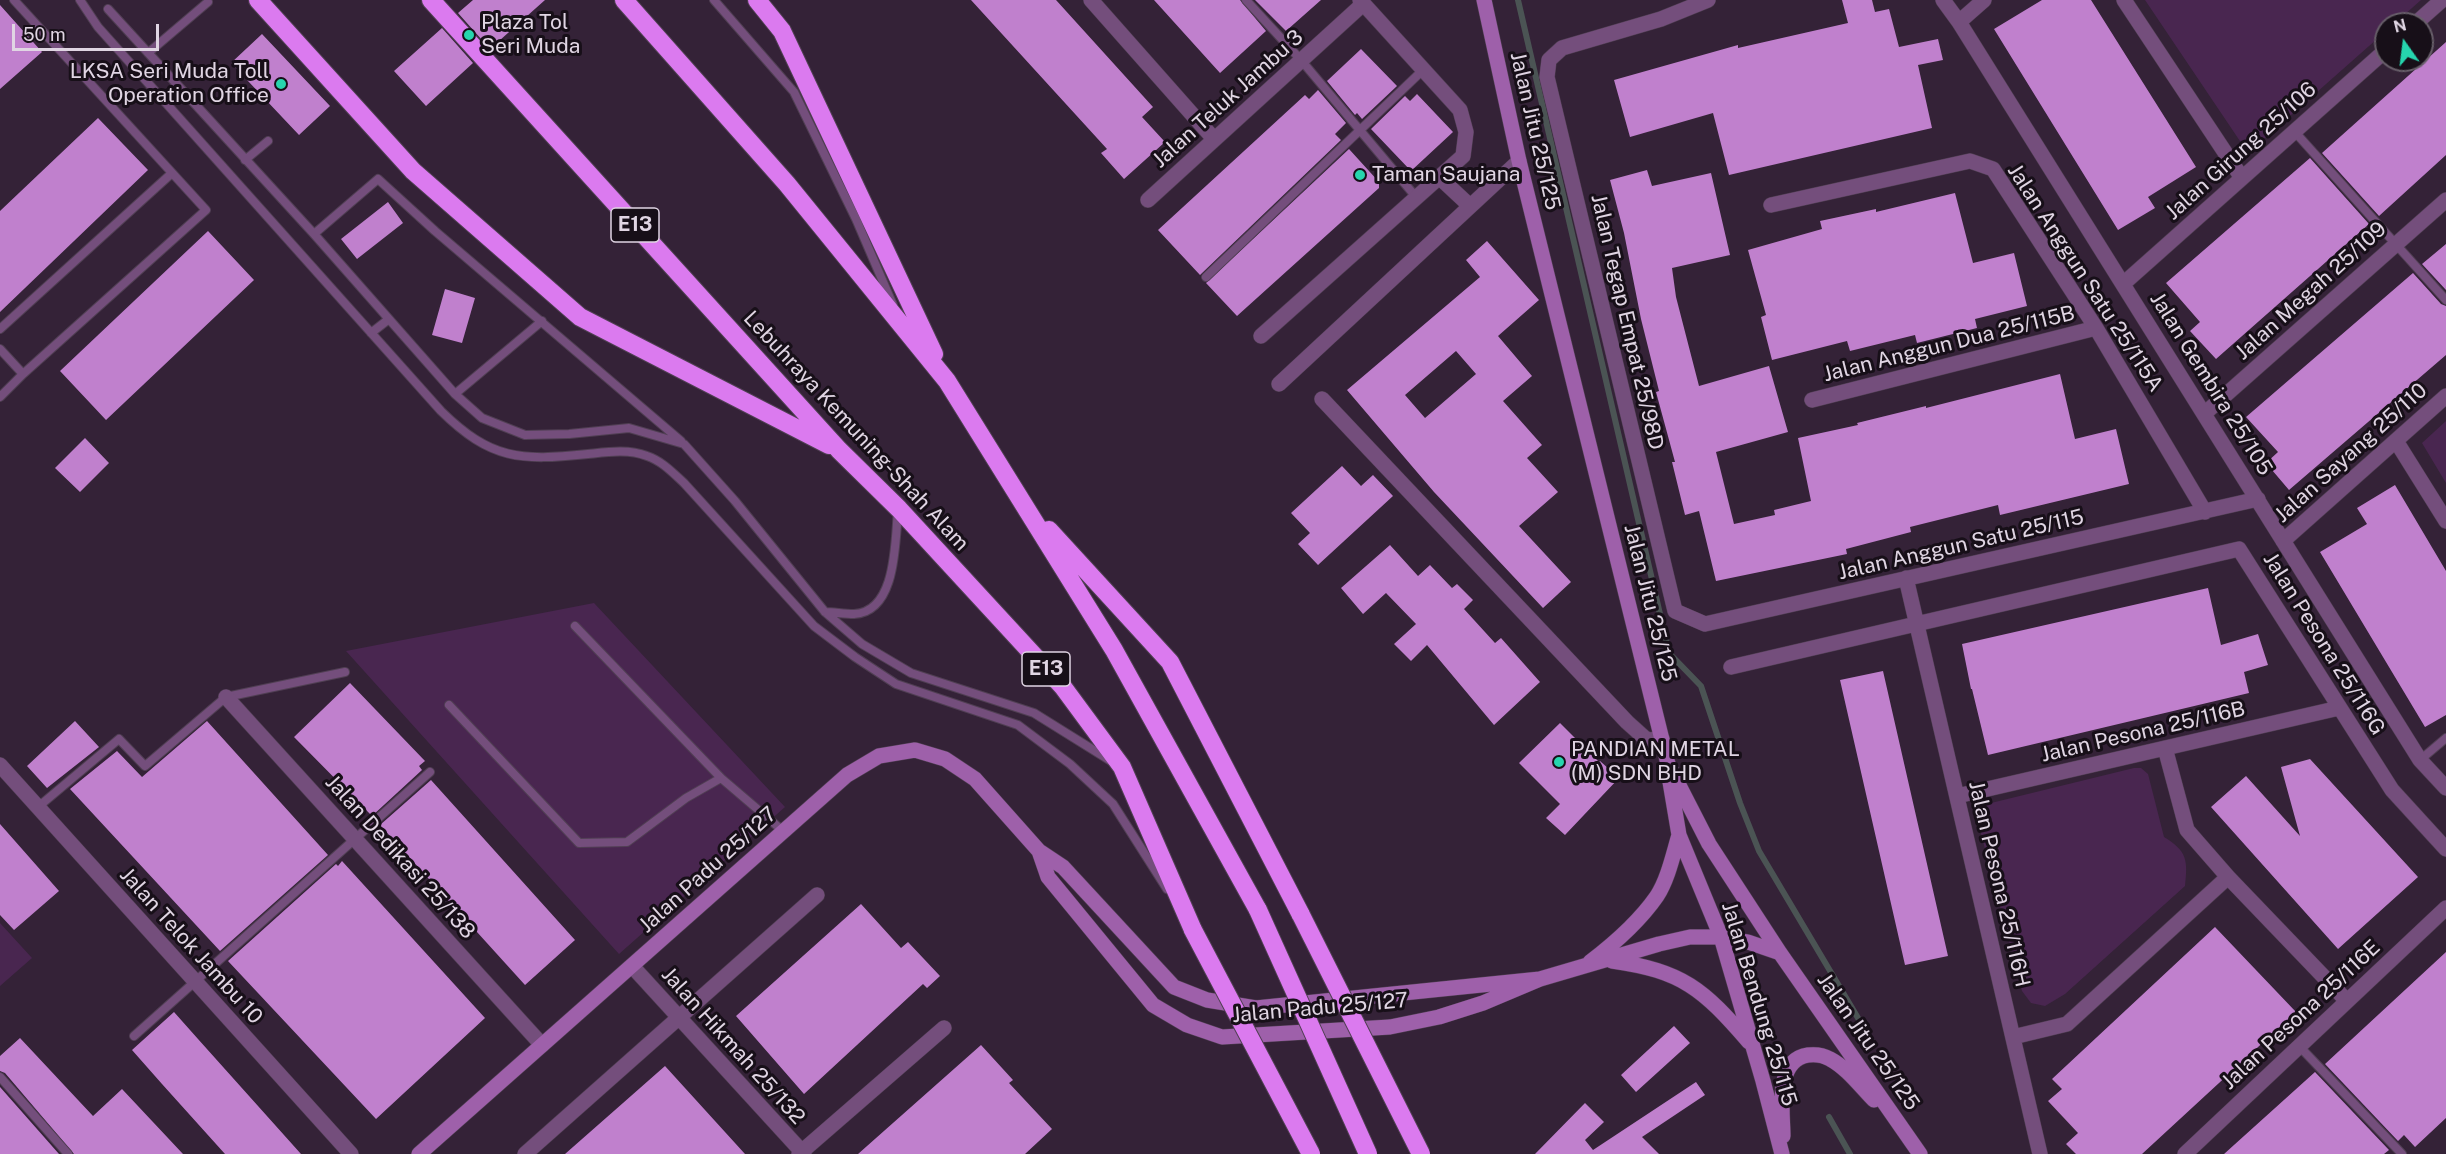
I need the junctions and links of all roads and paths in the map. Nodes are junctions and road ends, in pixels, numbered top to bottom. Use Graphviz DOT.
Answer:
graph roads {
  1 [pos="14,0"];
  2 [pos="80,0"];
  3 [pos="258,0"];
  4 [pos="431,0"];
  5 [pos="624,0"];
  6 [pos="714,0"];
  7 [pos="757,0"];
  8 [pos="1091,0"];
  9 [pos="1246,0"];
  10 [pos="1484,0"];
  11 [pos="1708,0"];
  12 [pos="1942,0"];
  13 [pos="1984,0"];
  14 [pos="2124,0"];
  15 [pos="2442,0"];
  16 [pos="208,2"];
  17 [pos="1361,2"];
  18 [pos="108,9"];
  19 [pos="2428,12"];
  20 [pos="1959,22"];
  21 [pos="148,52"];
  22 [pos="1301,60"];
  23 [pos="2374,61"];
  24 [pos="1424,70"];
  25 [pos="2294,131"];
  26 [pos="1359,132"];
  27 [pos="1214,139"];
  28 [pos="268,141"];
  29 [pos="245,160"];
  30 [pos="1520,160"];
  31 [pos="172,173"];
  32 [pos="1439,177"];
  33 [pos="2242,178"];
  34 [pos="1416,197"];
  35 [pos="1148,200"];
  36 [pos="2446,200"];
  37 [pos="1470,205"];
  38 [pos="1771,205"];
  39 [pos="314,234"];
  40 [pos="2396,244"];
  41 [pos="1206,277"];
  42 [pos="2123,284"];
  43 [pos="2446,300"];
  44 [pos="389,319"];
  45 [pos="542,321"];
  46 [pos="902,325"];
  47 [pos="2096,328"];
  48 [pos="0,329"];
  49 [pos="371,333"];
  50 [pos="1261,336"];
  51 [pos="0,349"];
  52 [pos="23,374"];
  53 [pos="947,381"];
  54 [pos="1279,384"];
  55 [pos="455,394"];
  56 [pos="2446,396"];
  57 [pos="0,397"];
  58 [pos="1322,399"];
  59 [pos="1812,400"];
  60 [pos="2204,414"];
  61 [pos="2396,441"];
  62 [pos="684,444"];
  63 [pos="839,450"];
  64 [pos="1020,498"];
  65 [pos="2258,499"];
  66 [pos="899,509"];
  67 [pos="2205,512"];
  68 [pos="2446,521"];
  69 [pos="2283,541"];
  70 [pos="1906,578"];
  71 [pos="1675,611"];
  72 [pos="825,612"];
  73 [pos="1917,624"];
  74 [pos="575,626"];
  75 [pos="1731,667"];
  76 [pos="345,672"];
  77 [pos="226,697"];
  78 [pos="449,705"];
  79 [pos="2339,708"];
  80 [pos="2446,738"];
  81 [pos="1662,740"];
  82 [pos="2165,748"];
  83 [pos="2420,760"];
  84 [pos="1668,764"];
  85 [pos="0,765"];
  86 [pos="1122,767"];
  87 [pos="430,772"];
  88 [pos="721,778"];
  89 [pos="2446,788"];
  90 [pos="1957,796"];
  91 [pos="38,807"];
  92 [pos="783,831"];
  93 [pos="1679,835"];
  94 [pos="355,839"];
  95 [pos="2446,849"];
  96 [pos="1039,851"];
  97 [pos="2228,877"];
  98 [pos="817,895"];
  99 [pos="2446,908"];
  100 [pos="1194,930"];
  101 [pos="1721,937"];
  102 [pos="1780,953"];
  103 [pos="1606,960"];
  104 [pos="632,966"];
  105 [pos="1583,967"];
  106 [pos="1540,979"];
  107 [pos="195,981"];
  108 [pos="2347,1001"];
  109 [pos="679,1017"];
  110 [pos="944,1028"];
  111 [pos="134,1036"];
  112 [pos="2013,1037"];
  113 [pos="542,1045"];
  114 [pos="1752,1046"];
  115 [pos="2299,1046"];
  116 [pos="0,1077"];
  117 [pos="1903,1128"];
  118 [pos="801,1153"];
  119 [pos="68,1154"];
  120 [pos="351,1154"];
  121 [pos="419,1154"];
  122 [pos="525,1154"];
  123 [pos="1311,1154"];
  124 [pos="1368,1154"];
  125 [pos="1421,1154"];
  126 [pos="1783,1154"];
  127 [pos="1920,1154"];
  128 [pos="2040,1154"];
  129 [pos="2185,1154"];
  130 [pos="2402,1154"];
  1 -- 31 [label="lane"];
  2 -- 49 [label="lane"];
  3 -- 63 [label="highway"];
  4 -- 63 [label="highway, Lebuhraya Kemuning-Shah Alam / E13"];
  5 -- 46 [label="highway"];
  6 -- 46 [label="lane"];
  7 -- 53 [label="highway"];
  8 -- 27 [label="street"];
  9 -- 22 [label="lane"];
  10 -- 30 [label="street, Jalan Jitu 25/125"];
  11 -- 71 [label="street, Jalan Tegap Empat 25/98D"];
  12 -- 20 [label="street, Jalan Gembira 25/105"];
  13 -- 20 [label="street"];
  14 -- 33 [label="street"];
  15 -- 19 [label="street"];
  16 -- 21 [label="lane"];
  17 -- 22 [label="street, Jalan Teluk Jambu 3"];
  17 -- 24 [label="street"];
  18 -- 21 [label="lane"];
  20 -- 42 [label="street, Jalan Gembira 25/105"];
  21 -- 29 [label="lane"];
  22 -- 26 [label="lane"];
  22 -- 27 [label="street, Jalan Teluk Jambu 3"];
  23 -- 25 [label="street, Jalan Girung 25/106"];
  24 -- 26 [label="lane"];
  24 -- 32 [label="street"];
  25 -- 33 [label="street, Jalan Girung 25/106"];
  25 -- 40 [label="lane"];
  26 -- 34 [label="lane"];
  26 -- 41 [label="lane"];
  27 -- 35 [label="street, Jalan Teluk Jambu 3"];
  28 -- 29 [label="lane"];
  29 -- 39 [label="lane"];
  30 -- 37 [label="street"];
  30 -- 81 [label="street, Jalan Jitu 25/125"];
  31 -- 48 [label="lane"];
  31 -- 52 [label="lane"];
  32 -- 34 [label="street"];
  32 -- 37 [label="street"];
  33 -- 42 [label="street, Jalan Girung 25/106"];
  34 -- 50 [label="street"];
  36 -- 40 [label="street, Jalan Megah 25/109"];
  37 -- 54 [label="street"];
  38 -- 47 [label="street, Jalan Anggun Satu 25/115A"];
  39 -- 44 [label="lane"];
  39 -- 45 [label="lane"];
  40 -- 43 [label="lane"];
  40 -- 60 [label="street, Jalan Megah 25/109"];
  42 -- 60 [label="street, Jalan Gembira 25/105"];
  44 -- 49 [label="lane"];
  44 -- 55 [label="lane"];
  45 -- 55 [label="lane"];
  45 -- 62 [label="lane"];
  46 -- 53 [label="highway"];
  47 -- 59 [label="street, Jalan Anggun Dua 25/115B"];
  47 -- 67 [label="street, Jalan Anggun Satu 25/115A"];
  49 -- 100 [label="lane"];
  51 -- 52 [label="lane"];
  52 -- 57 [label="lane"];
  53 -- 64 [label="highway"];
  55 -- 62 [label="lane"];
  56 -- 61 [label="street, Jalan Sayang 25/110"];
  58 -- 81 [label="street"];
  60 -- 65 [label="street, Jalan Gembira 25/105"];
  61 -- 68 [label="street"];
  61 -- 69 [label="street, Jalan Sayang 25/110"];
  62 -- 72 [label="lane"];
  63 -- 66 [label="highway, Lebuhraya Kemuning-Shah Alam / E13"];
  64 -- 124 [label="highway, bridge"];
  64 -- 125 [label="highway, bridge"];
  65 -- 67 [label="street, Jalan Anggun Satu 25/115"];
  65 -- 69 [label="street, Jalan Gembira 25/105"];
  66 -- 72 [label="lane"];
  66 -- 86 [label="highway, Lebuhraya Kemuning-Shah Alam / E13"];
  67 -- 70 [label="street, Jalan Anggun Satu 25/115"];
  69 -- 83 [label="street, Jalan Gembira 25/105"];
  70 -- 71 [label="street, Jalan Anggun Satu 25/115"];
  70 -- 73 [label="street, Jalan Pesona 25/116H"];
  72 -- 86 [label="lane"];
  73 -- 75 [label="street"];
  73 -- 79 [label="street, Jalan Pesona 25/116G"];
  73 -- 90 [label="street, Jalan Pesona 25/116H"];
  74 -- 88 [label="lane"];
  76 -- 77 [label="lane"];
  77 -- 91 [label="lane"];
  77 -- 94 [label="street, Jalan Dedikasi 25/138"];
  78 -- 88 [label="lane"];
  79 -- 82 [label="street, Jalan Pesona 25/116B"];
  79 -- 95 [label="street, Jalan Pesona 25/116G"];
  80 -- 83 [label="lane"];
  81 -- 84 [label="street, Jalan Jitu 25/125"];
  82 -- 90 [label="street, Jalan Pesona 25/116B"];
  82 -- 97 [label="street"];
  83 -- 89 [label="street, Jalan Gembira 25/105"];
  84 -- 93 [label="street, Jalan Bendung 25/115"];
  84 -- 102 [label="street, Jalan Jitu 25/125"];
  85 -- 91 [label="street, Jalan Telok Jambu 10"];
  86 -- 100 [label="highway, Lebuhraya Kemuning-Shah Alam / E13"];
  87 -- 94 [label="lane"];
  88 -- 92 [label="lane"];
  90 -- 112 [label="street, Jalan Pesona 25/116H"];
  91 -- 107 [label="street, Jalan Telok Jambu 10"];
  92 -- 96 [label="street, Jalan Padu 25/127"];
  92 -- 104 [label="street, Jalan Padu 25/127"];
  93 -- 101 [label="street, Jalan Bendung 25/115"];
  93 -- 105 [label="street"];
  94 -- 107 [label="lane"];
  94 -- 113 [label="street, Jalan Dedikasi 25/138"];
  96 -- 106 [label="street, Jalan Padu 25/127"];
  96 -- 106 [label="street, Jalan Padu 25/127"];
  97 -- 108 [label="street"];
  97 -- 112 [label="street"];
  98 -- 109 [label="street"];
  99 -- 108 [label="street, Jalan Pesona 25/116E"];
  100 -- 123 [label="highway, E13, bridge"];
  101 -- 102 [label="street, Jalan Padu 25/127"];
  101 -- 103 [label="street, Jalan Padu 25/127"];
  101 -- 114 [label="street, Jalan Bendung 25/115"];
  102 -- 117 [label="street, Jalan Jitu 25/125"];
  103 -- 105 [label="street, Jalan Padu 25/127"];
  103 -- 114 [label="street"];
  104 -- 109 [label="street, Jalan Hikmah 25/132"];
  104 -- 113 [label="street, Jalan Padu 25/127"];
  105 -- 106 [label="street, Jalan Padu 25/127"];
  107 -- 111 [label="lane"];
  107 -- 120 [label="street, Jalan Telok Jambu 10"];
  108 -- 115 [label="street, Jalan Pesona 25/116E"];
  109 -- 118 [label="street, Jalan Hikmah 25/132"];
  109 -- 122 [label="street"];
  110 -- 118 [label="street"];
  112 -- 128 [label="street, Jalan Pesona 25/116H"];
  113 -- 121 [label="street, Jalan Padu 25/127"];
  114 -- 126 [label="street, Jalan Bendung 25/115"];
  115 -- 129 [label="street, Jalan Pesona 25/116E"];
  115 -- 130 [label="lane"];
  116 -- 119 [label="lane"];
  117 -- 126 [label="street"];
  117 -- 127 [label="street, Jalan Jitu 25/125"];
}
